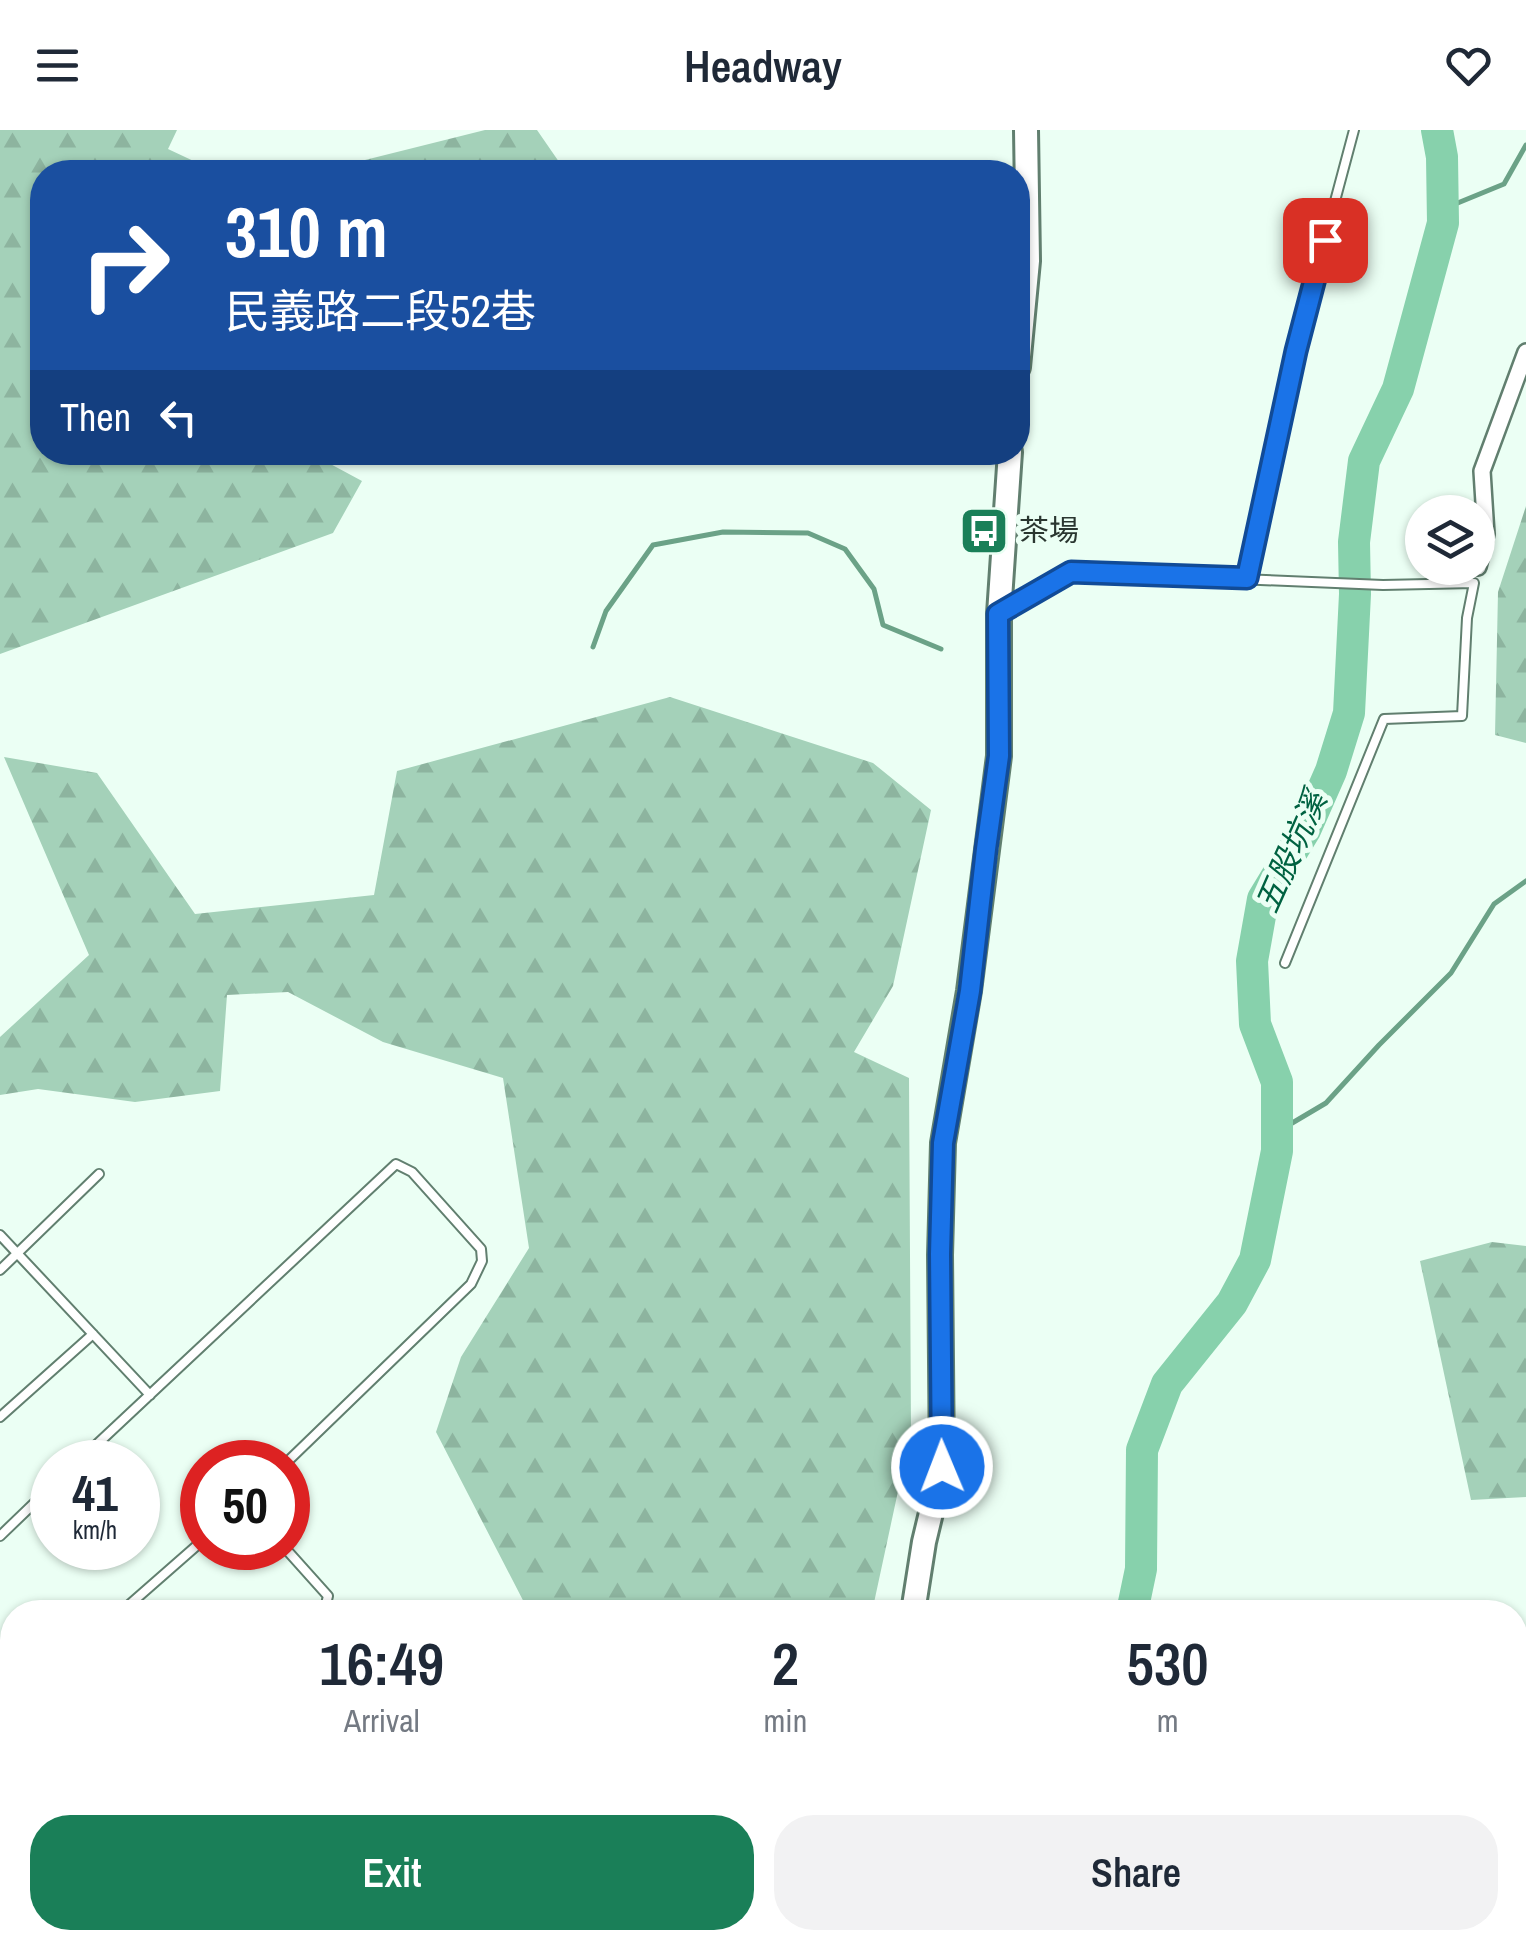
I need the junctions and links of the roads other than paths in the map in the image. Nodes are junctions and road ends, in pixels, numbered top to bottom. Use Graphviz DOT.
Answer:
graph roads {
  1 [pos="1026,130"];
  2 [pos="1354,130"];
  3 [pos="1026,160"];
  4 [pos="1526,352"];
  5 [pos="1009,465"];
  6 [pos="1483,495"];
  7 [pos="1247,578"];
  8 [pos="1405,582"];
  9 [pos="1473,585"];
  10 [pos="998,614"];
  11 [pos="1284,963"];
  12 [pos="99,1174"];
  13 [pos="0,1235"];
  14 [pos="17,1254"];
  15 [pos="0,1270"];
  16 [pos="93,1334"];
  17 [pos="150,1395"];
  18 [pos="0,1417"];
  19 [pos="102,1440"];
  20 [pos="310,1440"];
  21 [pos="30,1507"];
  22 [pos="0,1536"];
  23 [pos="180,1560"];
  24 [pos="305,1570"];
  25 [pos="134,1600"];
  26 [pos="327,1600"];
  27 [pos="916,1600"];
  1 -- 3 [label="main road"];
  2 -- 7 [label="lane"];
  4 -- 6 [label="street"];
  5 -- 10 [label="main road"];
  7 -- 8 [label="lane"];
  7 -- 10 [label="lane"];
  9 -- 11 [label="lane"];
  10 -- 27 [label="main road"];
  12 -- 14 [label="lane"];
  13 -- 14 [label="lane"];
  14 -- 15 [label="lane"];
  14 -- 16 [label="lane"];
  16 -- 17 [label="lane"];
  16 -- 18 [label="lane"];
  17 -- 19 [label="lane"];
  17 -- 20 [label="lane"];
  21 -- 22 [label="lane"];
  23 -- 25 [label="lane"];
  24 -- 26 [label="lane"];
}
